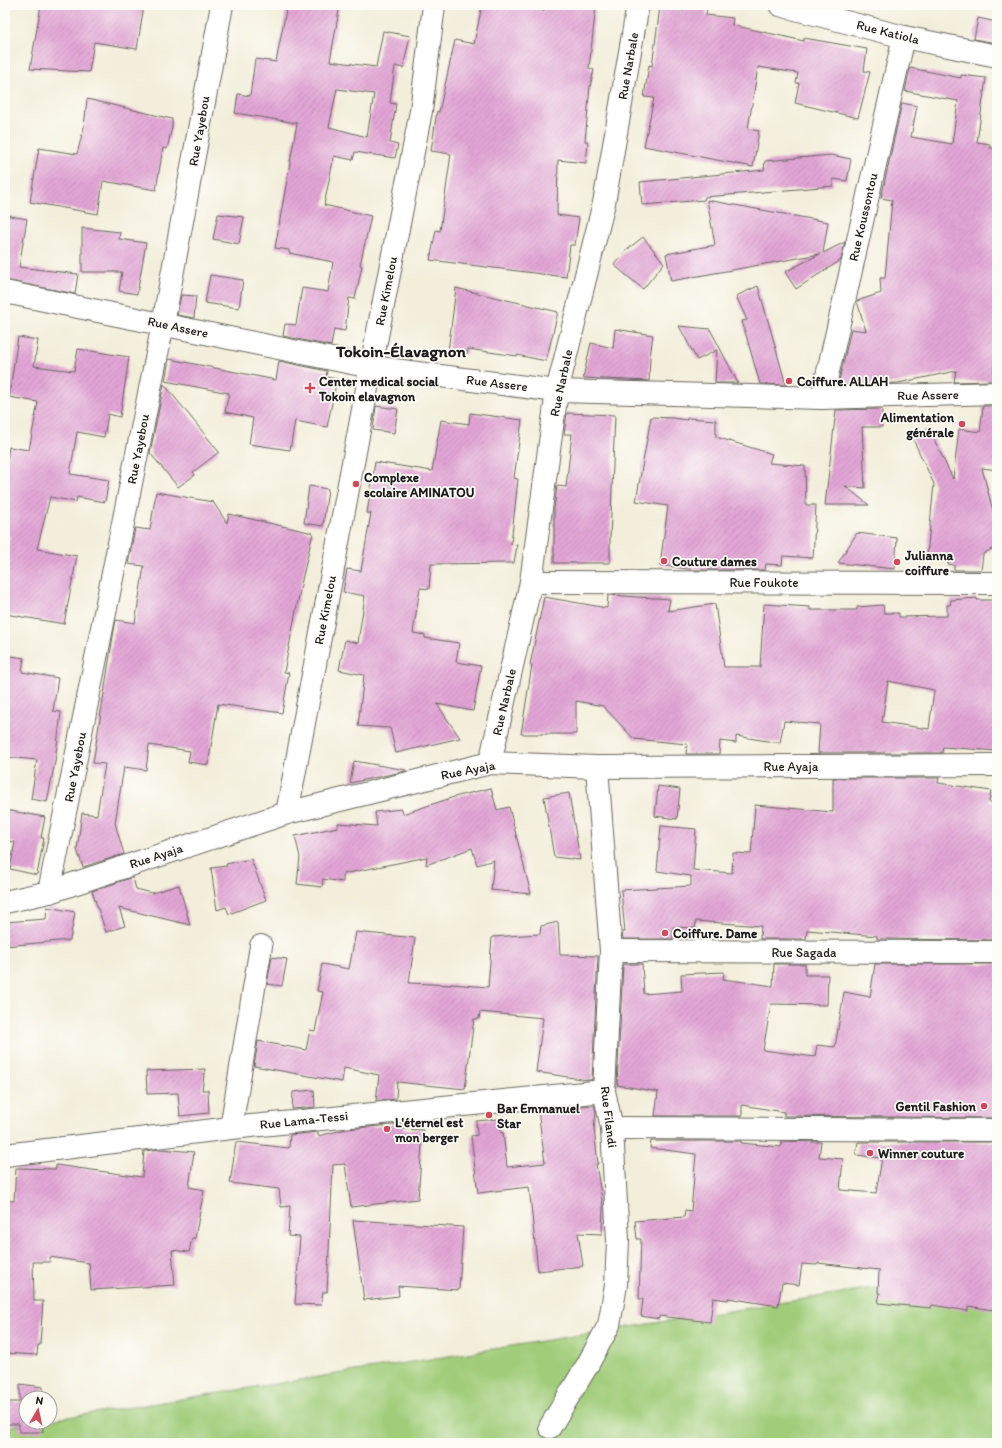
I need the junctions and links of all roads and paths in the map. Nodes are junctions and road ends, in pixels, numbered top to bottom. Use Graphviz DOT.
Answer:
graph roads {
  1 [pos="222,5"];
  2 [pos="434,5"];
  3 [pos="638,5"];
  4 [pos="780,5"];
  5 [pos="904,37"];
  6 [pos="997,56"];
  7 [pos="5,292"];
  8 [pos="164,324"];
  9 [pos="371,367"];
  10 [pos="557,391"];
  11 [pos="997,393"];
  12 [pos="822,398"];
  13 [pos="531,582"];
  14 [pos="997,583"];
  15 [pos="490,763"];
  16 [pos="997,764"];
  17 [pos="597,768"];
  18 [pos="287,812"];
  19 [pos="49,892"];
  20 [pos="5,902"];
  21 [pos="261,946"];
  22 [pos="611,952"];
  23 [pos="997,952"];
  24 [pos="604,1091"];
  25 [pos="231,1128"];
  26 [pos="612,1128"];
  27 [pos="997,1130"];
  28 [pos="5,1155"];
  29 [pos="550,1427"];
  1 -- 8 [label="street, Rue Yayebou"];
  2 -- 9 [label="street, Rue Kimelou"];
  3 -- 10 [label="street, Rue Narbale"];
  4 -- 5 [label="street, Rue Katiola"];
  5 -- 6 [label="street, Rue Katiola"];
  5 -- 12 [label="street, Rue Koussontou"];
  7 -- 8 [label="street, Rue Assere"];
  8 -- 9 [label="street, Rue Assere"];
  8 -- 19 [label="street, Rue Yayebou"];
  9 -- 10 [label="street, Rue Assere"];
  9 -- 18 [label="street, Rue Kimelou"];
  10 -- 12 [label="street, Rue Assere"];
  10 -- 13 [label="street, Rue Narbale"];
  11 -- 12 [label="street, Rue Assere"];
  13 -- 14 [label="street, Rue Foukote"];
  13 -- 15 [label="street, Rue Narbale"];
  15 -- 17 [label="street, Rue Ayaja"];
  15 -- 18 [label="street, Rue Ayaja"];
  16 -- 17 [label="street, Rue Ayaja"];
  17 -- 22 [label="street, Rue Filandi"];
  18 -- 19 [label="street, Rue Ayaja"];
  19 -- 20 [label="street, Rue Ayaja"];
  21 -- 25 [label="street"];
  22 -- 23 [label="street, Rue Sagada"];
  22 -- 24 [label="street, Rue Filandi"];
  24 -- 25 [label="street, Rue Lama-Tessi"];
  24 -- 26 [label="street, Rue Filandi"];
  25 -- 28 [label="street, Rue Lama-Tessi"];
  26 -- 27 [label="street"];
  26 -- 29 [label="street, Rue Filandi"];
}
